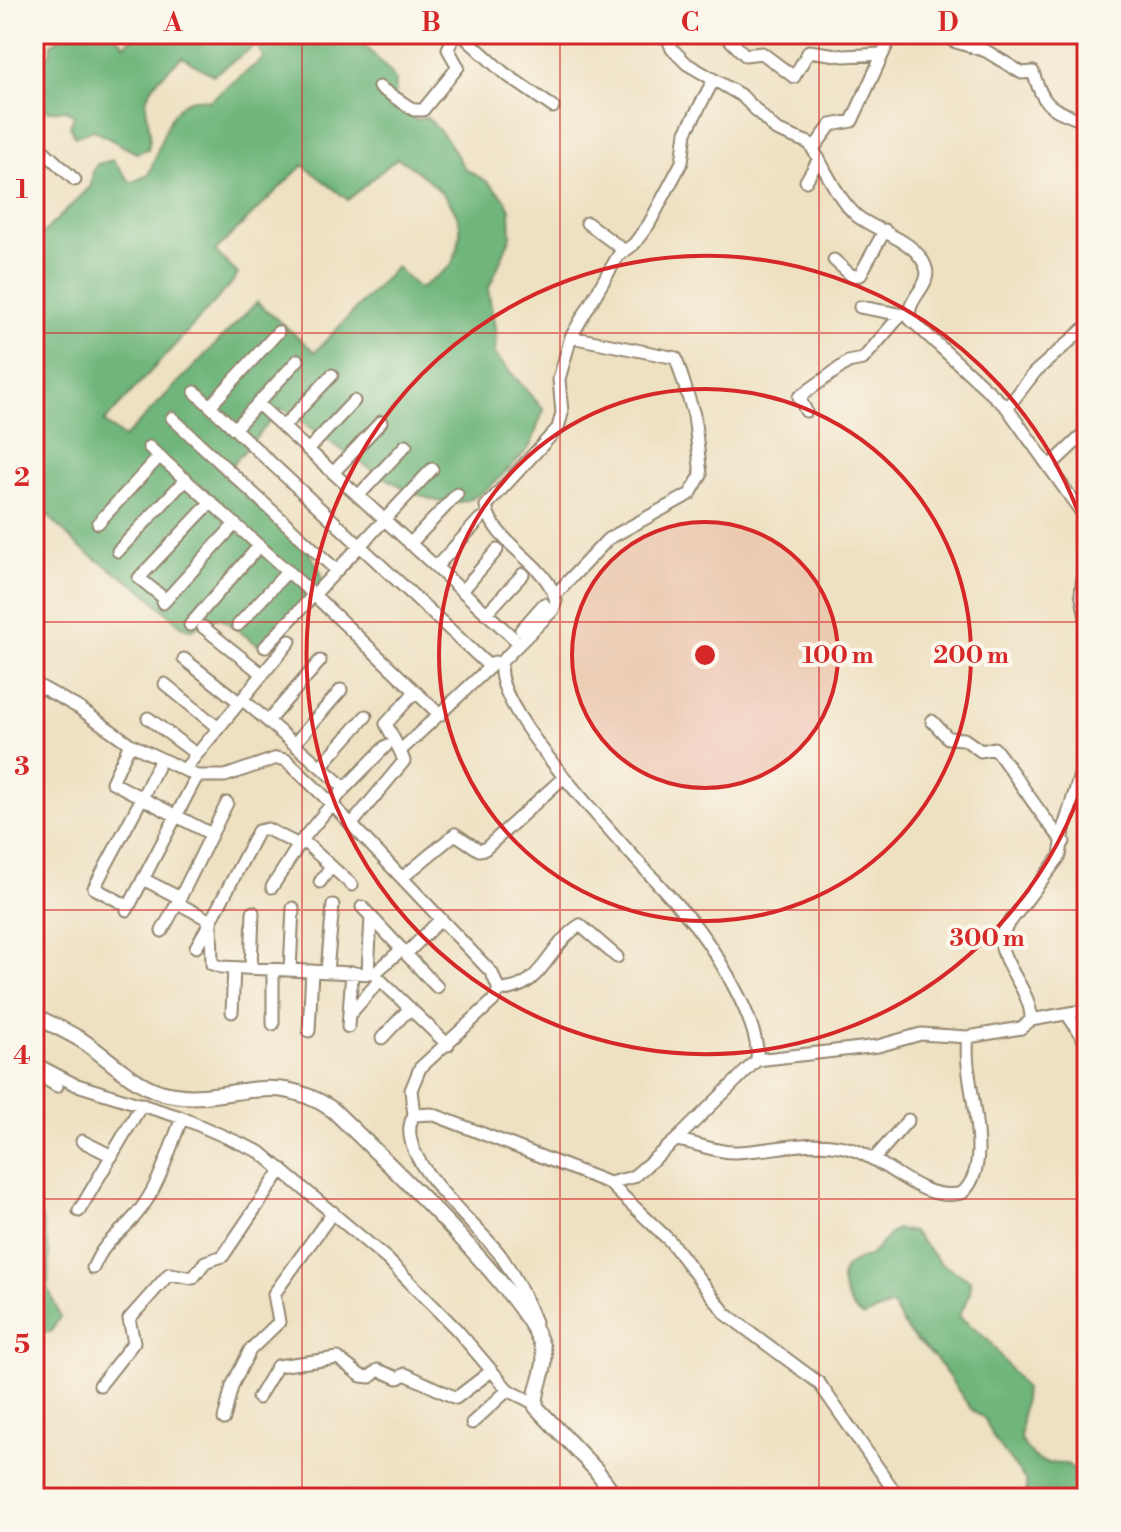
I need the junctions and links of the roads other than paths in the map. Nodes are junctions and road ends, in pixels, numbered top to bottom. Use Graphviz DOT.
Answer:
graph roads {
  1 [pos="458,34"];
  2 [pos="666,34"];
  3 [pos="724,34"];
  4 [pos="892,34"];
  5 [pos="951,34"];
  6 [pos="882,54"];
  7 [pos="713,81"];
  8 [pos="379,87"];
  9 [pos="553,107"];
  10 [pos="1087,123"];
  11 [pos="36,148"];
  12 [pos="816,154"];
  13 [pos="75,180"];
  14 [pos="806,181"];
  15 [pos="587,223"];
  16 [pos="885,230"];
  17 [pos="625,251"];
  18 [pos="834,260"];
  19 [pos="860,307"];
  20 [pos="904,315"];
  21 [pos="1087,326"];
  22 [pos="278,332"];
  23 [pos="571,337"];
  24 [pos="298,360"];
  25 [pos="332,375"];
  26 [pos="195,392"];
  27 [pos="354,401"];
  28 [pos="258,404"];
  29 [pos="210,406"];
  30 [pos="1007,408"];
  31 [pos="806,411"];
  32 [pos="172,418"];
  33 [pos="381,422"];
  34 [pos="283,427"];
  35 [pos="234,429"];
  36 [pos="1087,431"];
  37 [pos="406,445"];
  38 [pos="149,447"];
  39 [pos="308,450"];
  40 [pos="160,456"];
  41 [pos="1049,467"];
  42 [pos="432,469"];
  43 [pos="333,473"];
  44 [pos="186,479"];
  45 [pos="457,494"];
  46 [pos="358,496"];
  47 [pos="211,502"];
  48 [pos="480,519"];
  49 [pos="384,520"];
  50 [pos="1087,520"];
  51 [pos="98,523"];
  52 [pos="235,524"];
  53 [pos="1087,541"];
  54 [pos="410,544"];
  55 [pos="360,545"];
  56 [pos="259,546"];
  57 [pos="497,550"];
  58 [pos="118,551"];
  59 [pos="436,567"];
  60 [pos="336,570"];
  61 [pos="288,571"];
  62 [pos="523,574"];
  63 [pos="462,591"];
  64 [pos="313,594"];
  65 [pos="555,595"];
  66 [pos="544,604"];
  67 [pos="486,614"];
  68 [pos="1087,623"];
  69 [pos="190,625"];
  70 [pos="238,625"];
  71 [pos="203,627"];
  72 [pos="290,641"];
  73 [pos="516,641"];
  74 [pos="265,647"];
  75 [pos="184,659"];
  76 [pos="320,661"];
  77 [pos="490,667"];
  78 [pos="262,674"];
  79 [pos="34,683"];
  80 [pos="165,684"];
  81 [pos="341,690"];
  82 [pos="415,692"];
  83 [pos="240,701"];
  84 [pos="440,715"];
  85 [pos="366,716"];
  86 [pos="148,718"];
  87 [pos="268,721"];
  88 [pos="932,721"];
  89 [pos="217,727"];
  90 [pos="295,743"];
  91 [pos="130,744"];
  92 [pos="386,746"];
  93 [pos="400,751"];
  94 [pos="196,754"];
  95 [pos="161,759"];
  96 [pos="1086,759"];
  97 [pos="321,766"];
  98 [pos="184,770"];
  99 [pos="197,776"];
  100 [pos="564,777"];
  101 [pos="345,788"];
  102 [pos="142,798"];
  103 [pos="227,803"];
  104 [pos="333,805"];
  105 [pos="176,815"];
  106 [pos="352,824"];
  107 [pos="211,834"];
  108 [pos="1064,842"];
  109 [pos="300,843"];
  110 [pos="331,866"];
  111 [pos="402,878"];
  112 [pos="143,879"];
  113 [pos="320,882"];
  114 [pos="352,885"];
  115 [pos="272,887"];
  116 [pos="180,898"];
  117 [pos="333,905"];
  118 [pos="293,908"];
  119 [pos="253,912"];
  120 [pos="440,920"];
  121 [pos="211,921"];
  122 [pos="162,931"];
  123 [pos="196,947"];
  124 [pos="404,951"];
  125 [pos="617,957"];
  126 [pos="234,968"];
  127 [pos="251,968"];
  128 [pos="273,970"];
  129 [pos="290,970"];
  130 [pos="312,971"];
  131 [pos="327,971"];
  132 [pos="352,972"];
  133 [pos="374,975"];
  134 [pos="437,987"];
  135 [pos="499,990"];
  136 [pos="410,1008"];
  137 [pos="1087,1010"];
  138 [pos="232,1012"];
  139 [pos="350,1014"];
  140 [pos="1067,1014"];
  141 [pos="34,1015"];
  142 [pos="1031,1020"];
  143 [pos="273,1024"];
  144 [pos="348,1027"];
  145 [pos="309,1031"];
  146 [pos="968,1037"];
  147 [pos="382,1038"];
  148 [pos="1087,1044"];
  149 [pos="448,1045"];
  150 [pos="757,1060"];
  151 [pos="35,1069"];
  152 [pos="57,1086"];
  153 [pos="142,1104"];
  154 [pos="414,1115"];
  155 [pos="182,1118"];
  156 [pos="908,1120"];
  157 [pos="676,1140"];
  158 [pos="82,1141"];
  159 [pos="112,1156"];
  160 [pos="874,1159"];
  161 [pos="282,1169"];
  162 [pos="609,1183"];
  163 [pos="79,1211"];
  164 [pos="333,1212"];
  165 [pos="93,1268"];
  166 [pos="537,1334"];
  167 [pos="490,1372"];
  168 [pos="100,1385"];
  169 [pos="508,1390"];
  170 [pos="258,1398"];
  171 [pos="534,1403"];
  172 [pos="224,1419"];
  173 [pos="472,1423"];
  174 [pos="617,1498"];
  175 [pos="899,1498"];
  1 -- 8 [label="street"];
  1 -- 9 [label="street"];
  2 -- 7 [label="street"];
  3 -- 6 [label="street"];
  4 -- 6 [label="street"];
  5 -- 10 [label="street"];
  6 -- 12 [label="street"];
  7 -- 12 [label="street"];
  7 -- 17 [label="street"];
  11 -- 13 [label="street"];
  12 -- 14 [label="street"];
  12 -- 16 [label="street"];
  15 -- 17 [label="street"];
  16 -- 18 [label="street"];
  16 -- 20 [label="street"];
  17 -- 23 [label="street"];
  19 -- 20 [label="street"];
  20 -- 30 [label="street"];
  20 -- 31 [label="street"];
  21 -- 30 [label="street"];
  22 -- 29 [label="street"];
  23 -- 65 [label="street"];
  23 -- 65 [label="street"];
  24 -- 28 [label="street"];
  25 -- 34 [label="street"];
  26 -- 29 [label="street"];
  27 -- 39 [label="street"];
  28 -- 34 [label="street"];
  28 -- 35 [label="street"];
  29 -- 35 [label="street"];
  30 -- 41 [label="street"];
  32 -- 60 [label="street"];
  33 -- 43 [label="street"];
  34 -- 39 [label="street"];
  35 -- 55 [label="street"];
  36 -- 41 [label="street"];
  37 -- 46 [label="street"];
  38 -- 40 [label="street"];
  39 -- 43 [label="street"];
  40 -- 44 [label="street"];
  40 -- 51 [label="street"];
  41 -- 50 [label="street"];
  42 -- 49 [label="street"];
  43 -- 46 [label="street"];
  44 -- 47 [label="street"];
  44 -- 58 [label="street"];
  45 -- 54 [label="street"];
  46 -- 49 [label="street"];
  47 -- 52 [label="street"];
  47 -- 52 [label="street"];
  48 -- 59 [label="street"];
  49 -- 54 [label="street"];
  49 -- 55 [label="street"];
  52 -- 56 [label="street"];
  53 -- 68 [label="street"];
  54 -- 59 [label="street"];
  55 -- 60 [label="street"];
  55 -- 77 [label="street"];
  56 -- 61 [label="street"];
  56 -- 69 [label="street"];
  57 -- 63 [label="street"];
  59 -- 63 [label="street"];
  60 -- 64 [label="street"];
  61 -- 64 [label="street"];
  61 -- 70 [label="street"];
  62 -- 67 [label="street"];
  63 -- 67 [label="street"];
  64 -- 74 [label="street"];
  64 -- 82 [label="street"];
  65 -- 73 [label="street"];
  66 -- 73 [label="street"];
  67 -- 73 [label="street"];
  71 -- 78 [label="street"];
  72 -- 78 [label="street"];
  73 -- 77 [label="street"];
  73 -- 100 [label="street"];
  75 -- 83 [label="street"];
  76 -- 87 [label="street"];
  77 -- 84 [label="street"];
  78 -- 83 [label="street"];
  79 -- 91 [label="street"];
  80 -- 89 [label="street"];
  81 -- 90 [label="street"];
  82 -- 84 [label="street"];
  82 -- 93 [label="street"];
  83 -- 87 [label="street"];
  83 -- 89 [label="street"];
  84 -- 93 [label="street"];
  85 -- 97 [label="street"];
  86 -- 94 [label="street"];
  87 -- 90 [label="street"];
  88 -- 108 [label="street"];
  89 -- 94 [label="street"];
  90 -- 97 [label="street"];
  91 -- 95 [label="street"];
  91 -- 102 [label="street"];
  92 -- 101 [label="street"];
  93 -- 106 [label="street"];
  94 -- 98 [label="street"];
  95 -- 98 [label="street"];
  95 -- 102 [label="street"];
  96 -- 108 [label="street"];
  97 -- 101 [label="street"];
  98 -- 99 [label="street"];
  99 -- 104 [label="street"];
  99 -- 105 [label="street"];
  100 -- 111 [label="street"];
  100 -- 150 [label="street"];
  101 -- 104 [label="street"];
  102 -- 105 [label="street"];
  102 -- 112 [label="street"];
  103 -- 107 [label="street"];
  104 -- 106 [label="street"];
  104 -- 109 [label="street"];
  105 -- 107 [label="street"];
  105 -- 112 [label="street"];
  106 -- 111 [label="street"];
  107 -- 116 [label="street"];
  108 -- 142 [label="street"];
  109 -- 110 [label="street"];
  109 -- 115 [label="street"];
  109 -- 121 [label="street"];
  110 -- 113 [label="street"];
  110 -- 114 [label="street"];
  111 -- 120 [label="street"];
  112 -- 116 [label="street"];
  116 -- 121 [label="street"];
  116 -- 122 [label="street"];
  117 -- 131 [label="street"];
  118 -- 129 [label="street"];
  119 -- 127 [label="street"];
  120 -- 124 [label="street"];
  120 -- 135 [label="street"];
  121 -- 123 [label="street"];
  121 -- 126 [label="street"];
  124 -- 133 [label="street"];
  124 -- 133 [label="street"];
  124 -- 134 [label="street"];
  125 -- 135 [label="street"];
  126 -- 127 [label="street"];
  126 -- 138 [label="street"];
  127 -- 128 [label="street"];
  128 -- 129 [label="street"];
  128 -- 143 [label="street"];
  129 -- 130 [label="street"];
  130 -- 131 [label="street"];
  130 -- 145 [label="street"];
  131 -- 132 [label="street"];
  132 -- 133 [label="street"];
  132 -- 139 [label="street"];
  133 -- 136 [label="street"];
  133 -- 139 [label="street"];
  135 -- 149 [label="street"];
  136 -- 147 [label="street"];
  136 -- 149 [label="street"];
  137 -- 140 [label="street"];
  139 -- 144 [label="street"];
  140 -- 142 [label="street"];
  140 -- 148 [label="street"];
  141 -- 166 [label="street"];
  142 -- 146 [label="street"];
  146 -- 150 [label="street"];
  146 -- 160 [label="street"];
  149 -- 154 [label="street"];
  150 -- 157 [label="street"];
  151 -- 152 [label="street"];
  151 -- 153 [label="street"];
  153 -- 155 [label="street"];
  153 -- 159 [label="street"];
  154 -- 162 [label="street"];
  154 -- 166 [label="street"];
  155 -- 161 [label="street"];
  155 -- 165 [label="street"];
  156 -- 160 [label="street"];
  157 -- 160 [label="street"];
  157 -- 162 [label="street"];
  158 -- 159 [label="street"];
  159 -- 163 [label="street"];
  161 -- 164 [label="street"];
  161 -- 168 [label="street"];
  162 -- 175 [label="street"];
  164 -- 167 [label="street"];
  164 -- 172 [label="street"];
  166 -- 171 [label="street"];
  167 -- 169 [label="street"];
  167 -- 170 [label="street"];
  169 -- 171 [label="street"];
  169 -- 173 [label="street"];
  171 -- 174 [label="street"];
}
